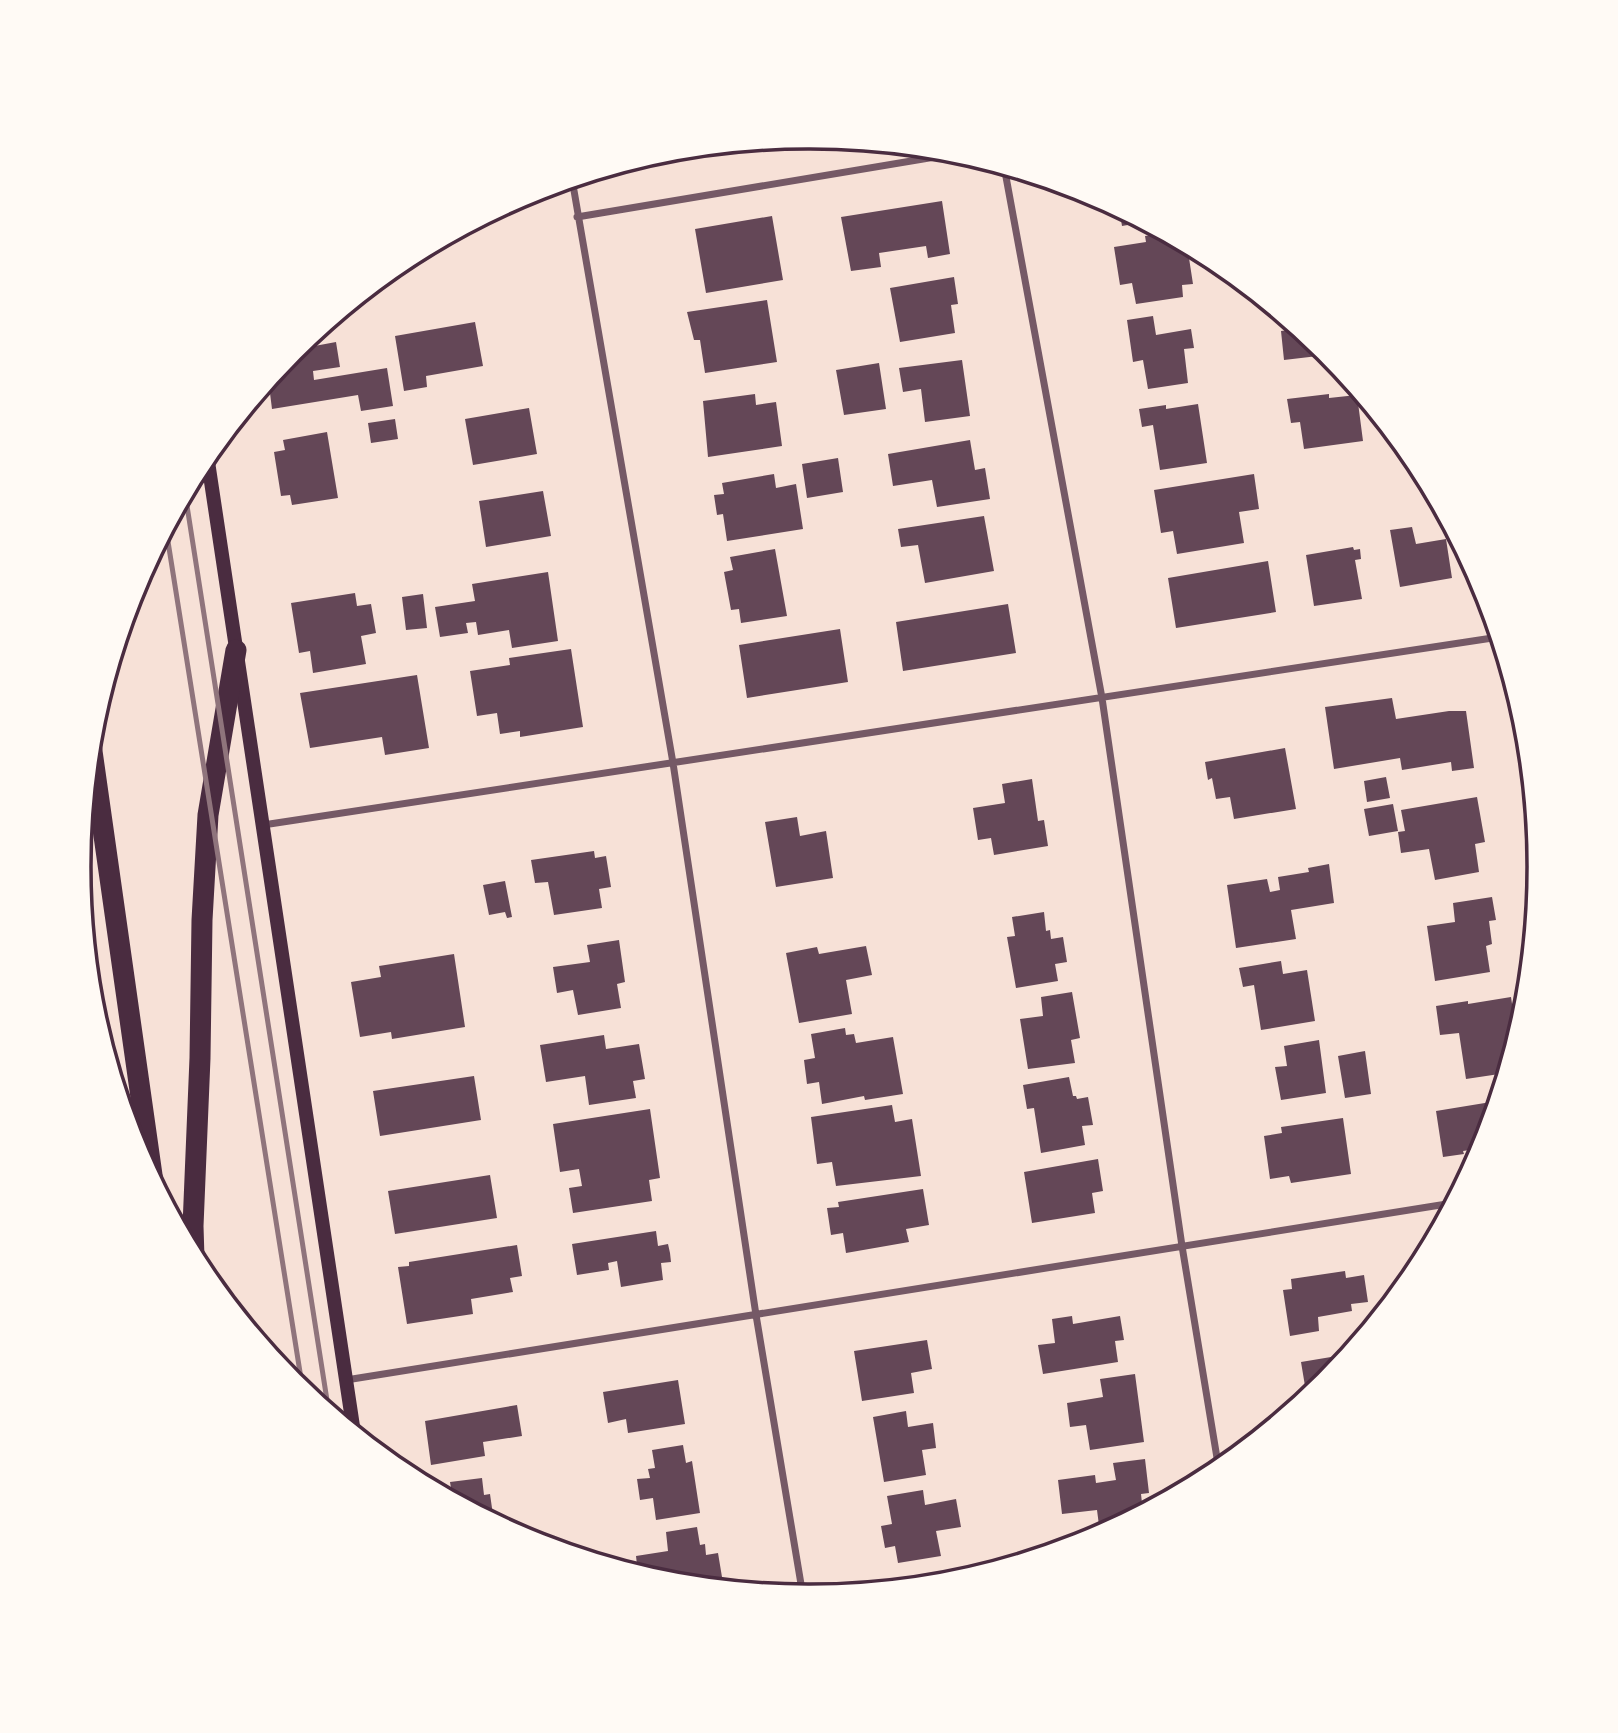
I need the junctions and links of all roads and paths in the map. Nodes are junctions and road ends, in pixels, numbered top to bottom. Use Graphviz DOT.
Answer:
graph roads {
  1 [pos="926,159"];
  2 [pos="1006,176"];
  3 [pos="573,189"];
  4 [pos="577,217"];
  5 [pos="210,472"];
  6 [pos="1490,638"];
  7 [pos="236,650"];
  8 [pos="1102,698"];
  9 [pos="673,763"];
  10 [pos="96,781"];
  11 [pos="263,825"];
  12 [pos="148,1145"];
  13 [pos="1442,1205"];
  14 [pos="193,1236"];
  15 [pos="1182,1246"];
  16 [pos="756,1315"];
  17 [pos="346,1380"];
  18 [pos="352,1419"];
  19 [pos="1217,1457"];
  20 [pos="801,1584"];
  1 -- 4 [label="street"];
  2 -- 8 [label="street"];
  3 -- 4 [label="street"];
  4 -- 9 [label="street"];
  5 -- 7 [label="main road"];
  6 -- 8 [label="street"];
  7 -- 11 [label="main road"];
  7 -- 14 [label="highway"];
  8 -- 9 [label="street"];
  8 -- 15 [label="street"];
  9 -- 11 [label="street"];
  9 -- 16 [label="street"];
  10 -- 12 [label="highway"];
  11 -- 17 [label="main road"];
  13 -- 15 [label="street"];
  15 -- 16 [label="street"];
  15 -- 19 [label="street"];
  16 -- 17 [label="street"];
  16 -- 20 [label="street"];
  17 -- 18 [label="main road"];
}
